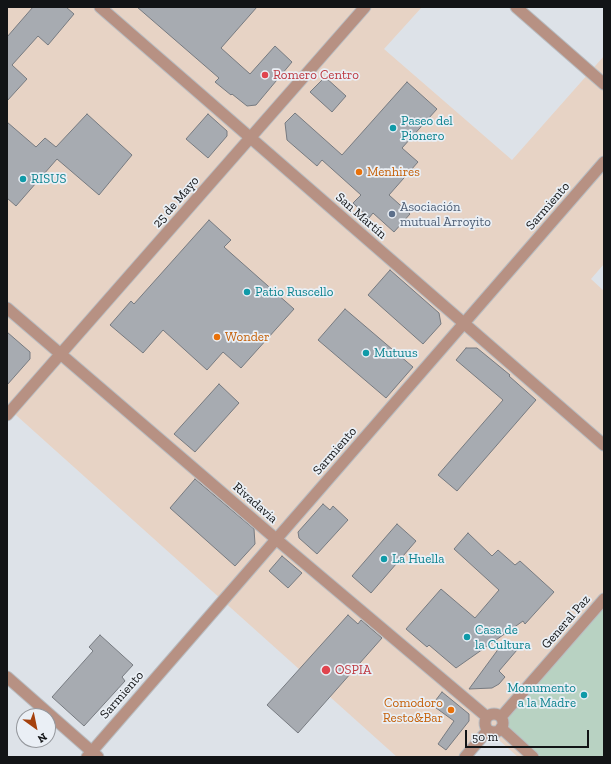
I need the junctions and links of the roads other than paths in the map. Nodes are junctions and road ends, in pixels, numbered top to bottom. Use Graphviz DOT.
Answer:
graph roads {
  1 [pos="100,7"];
  2 [pos="365,7"];
  3 [pos="516,7"];
  4 [pos="604,84"];
  5 [pos="250,138"];
  6 [pos="604,162"];
  7 [pos="7,308"];
  8 [pos="464,324"];
  9 [pos="60,354"];
  10 [pos="7,415"];
  11 [pos="604,445"];
  12 [pos="276,539"];
  13 [pos="604,599"];
  14 [pos="7,677"];
  15 [pos="487,717"];
  16 [pos="501,717"];
  17 [pos="501,728"];
  18 [pos="488,730"];
  19 [pos="92,755"];
  20 [pos="465,757"];
  21 [pos="533,757"];
  1 -- 5 [label="street, San Martín"];
  2 -- 5 [label="street, 25 de Mayo"];
  3 -- 4 [label="street"];
  5 -- 8 [label="street, San Martín"];
  5 -- 9 [label="street, 25 de Mayo"];
  6 -- 8 [label="street, Sarmiento"];
  7 -- 9 [label="street, Rivadavia"];
  8 -- 11 [label="street, San Martín"];
  8 -- 12 [label="street, Sarmiento"];
  9 -- 10 [label="street, 25 de Mayo"];
  9 -- 12 [label="street, Rivadavia"];
  12 -- 15 [label="street, Rivadavia"];
  12 -- 19 [label="street, Sarmiento"];
  13 -- 16 [label="street, General Paz"];
  14 -- 19 [label="street"];
  15 -- 16 [label="street"];
  15 -- 18 [label="street"];
  16 -- 17 [label="street"];
  17 -- 18 [label="street"];
  17 -- 21 [label="street"];
  18 -- 20 [label="street"];
}
